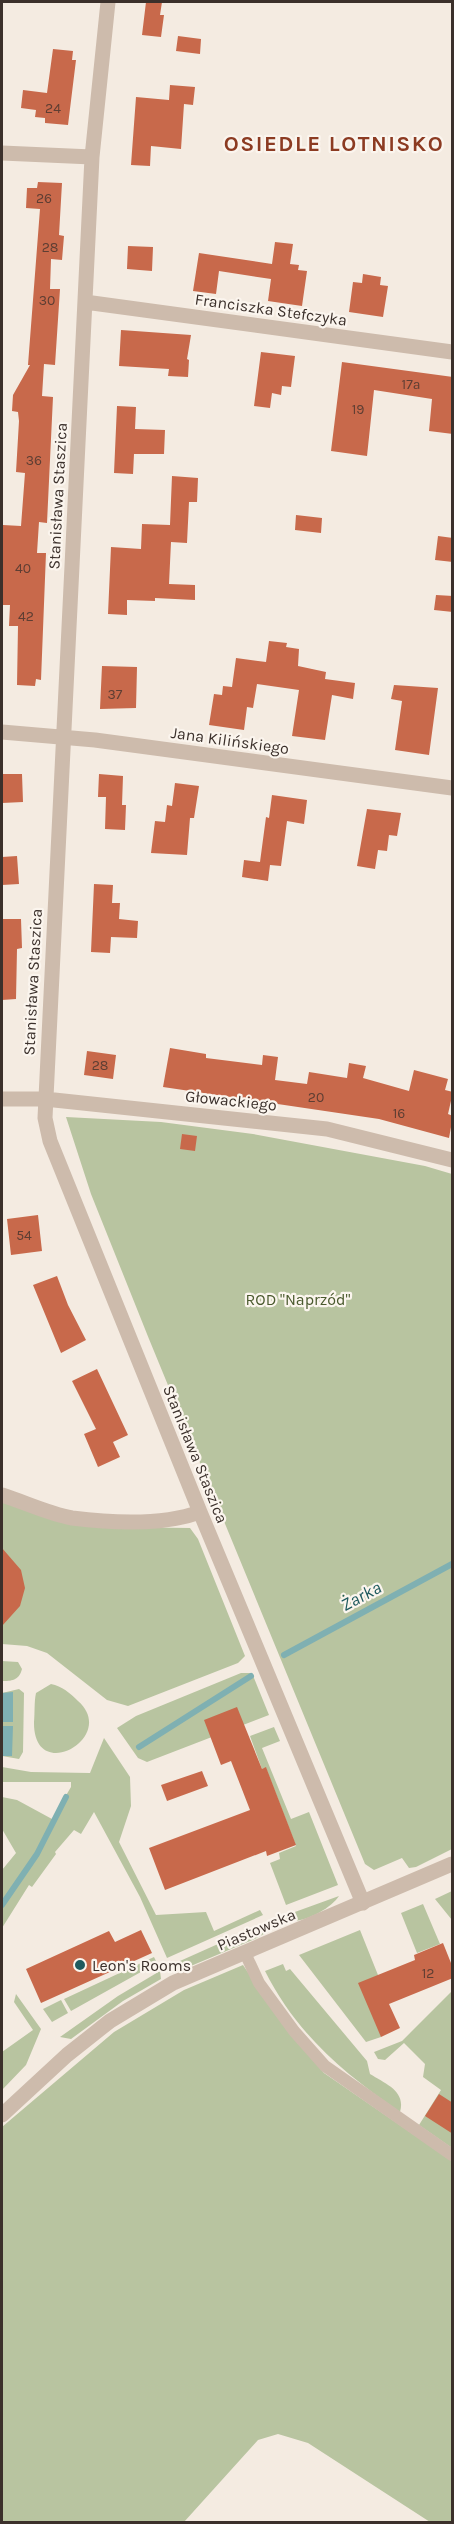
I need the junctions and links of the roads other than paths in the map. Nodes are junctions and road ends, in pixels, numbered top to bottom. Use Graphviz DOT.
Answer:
graph roads {
  1 [pos="108,2"];
  2 [pos="2,153"];
  3 [pos="92,157"];
  4 [pos="85,302"];
  5 [pos="453,352"];
  6 [pos="2,732"];
  7 [pos="62,738"];
  8 [pos="453,788"];
  9 [pos="2,1099"];
  10 [pos="45,1099"];
  11 [pos="453,1160"];
  12 [pos="2,1495"];
  13 [pos="200,1512"];
  14 [pos="453,1864"];
  15 [pos="363,1903"];
  16 [pos="245,1953"];
  17 [pos="2,2115"];
  18 [pos="453,2155"];
  1 -- 3 [label="street, Stanisława Staszica"];
  2 -- 3 [label="street"];
  3 -- 4 [label="street, Stanisława Staszica"];
  4 -- 5 [label="street, Franciszka Stefczyka"];
  4 -- 7 [label="street, Stanisława Staszica"];
  6 -- 7 [label="street, Jana Kilińskiego"];
  7 -- 8 [label="street, Jana Kilińskiego"];
  7 -- 10 [label="street, Stanisława Staszica"];
  9 -- 10 [label="street, Głowackiego"];
  10 -- 11 [label="street, Głowackiego"];
  10 -- 13 [label="street, Stanisława Staszica"];
  12 -- 13 [label="street"];
  13 -- 15 [label="street, Stanisława Staszica"];
  14 -- 15 [label="street, Piastowska"];
  15 -- 16 [label="street, Piastowska"];
  16 -- 17 [label="street, Piastowska"];
  16 -- 18 [label="lane"];
}
